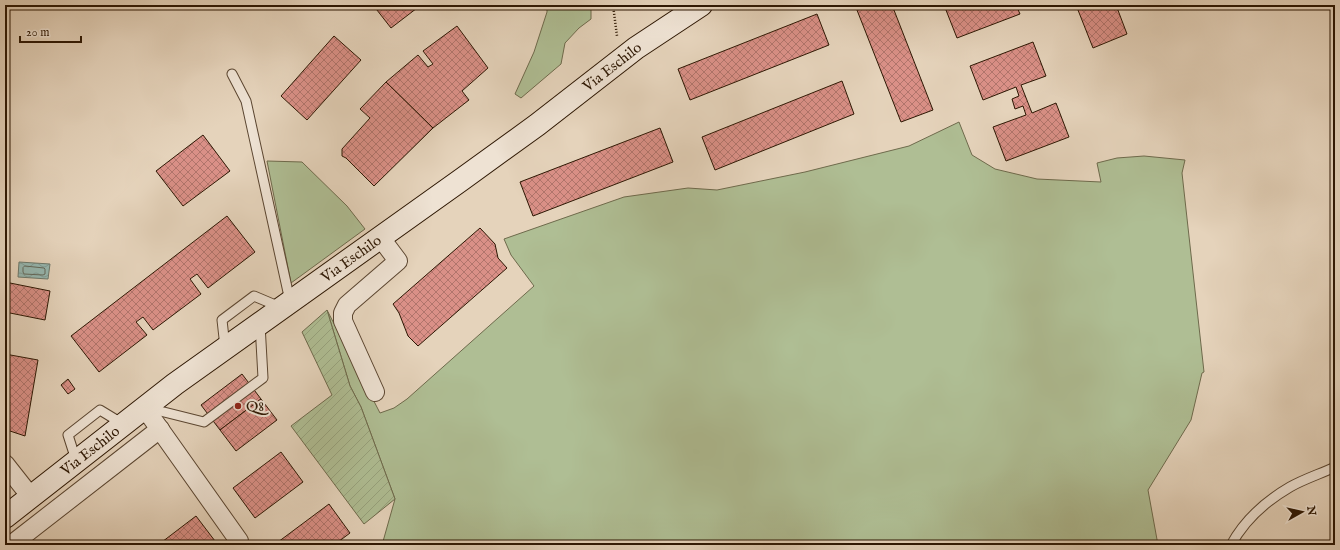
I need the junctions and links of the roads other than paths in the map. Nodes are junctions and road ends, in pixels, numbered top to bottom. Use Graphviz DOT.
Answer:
graph roads {
  1 [pos="701,5"];
  2 [pos="232,74"];
  3 [pos="380,238"];
  4 [pos="286,304"];
  5 [pos="260,323"];
  6 [pos="225,348"];
  7 [pos="375,392"];
  8 [pos="144,407"];
  9 [pos="160,429"];
  10 [pos="5,464"];
  11 [pos="1335,468"];
  12 [pos="31,497"];
  13 [pos="5,517"];
  14 [pos="239,541"];
  15 [pos="11,545"];
  16 [pos="1231,545"];
  1 -- 3 [label="main road, Via Eschilo"];
  2 -- 4 [label="lane"];
  3 -- 4 [label="main road, Via Eschilo"];
  3 -- 7 [label="street"];
  4 -- 5 [label="main road, Via Eschilo"];
  4 -- 6 [label="lane"];
  5 -- 6 [label="main road, Via Eschilo"];
  5 -- 8 [label="lane"];
  6 -- 8 [label="main road, Via Eschilo"];
  8 -- 9 [label="street"];
  8 -- 12 [label="main road, Via Eschilo"];
  9 -- 14 [label="street"];
  9 -- 15 [label="street"];
  10 -- 12 [label="street"];
  11 -- 16 [label="lane"];
  12 -- 13 [label="main road, Via Eschilo"];
}
